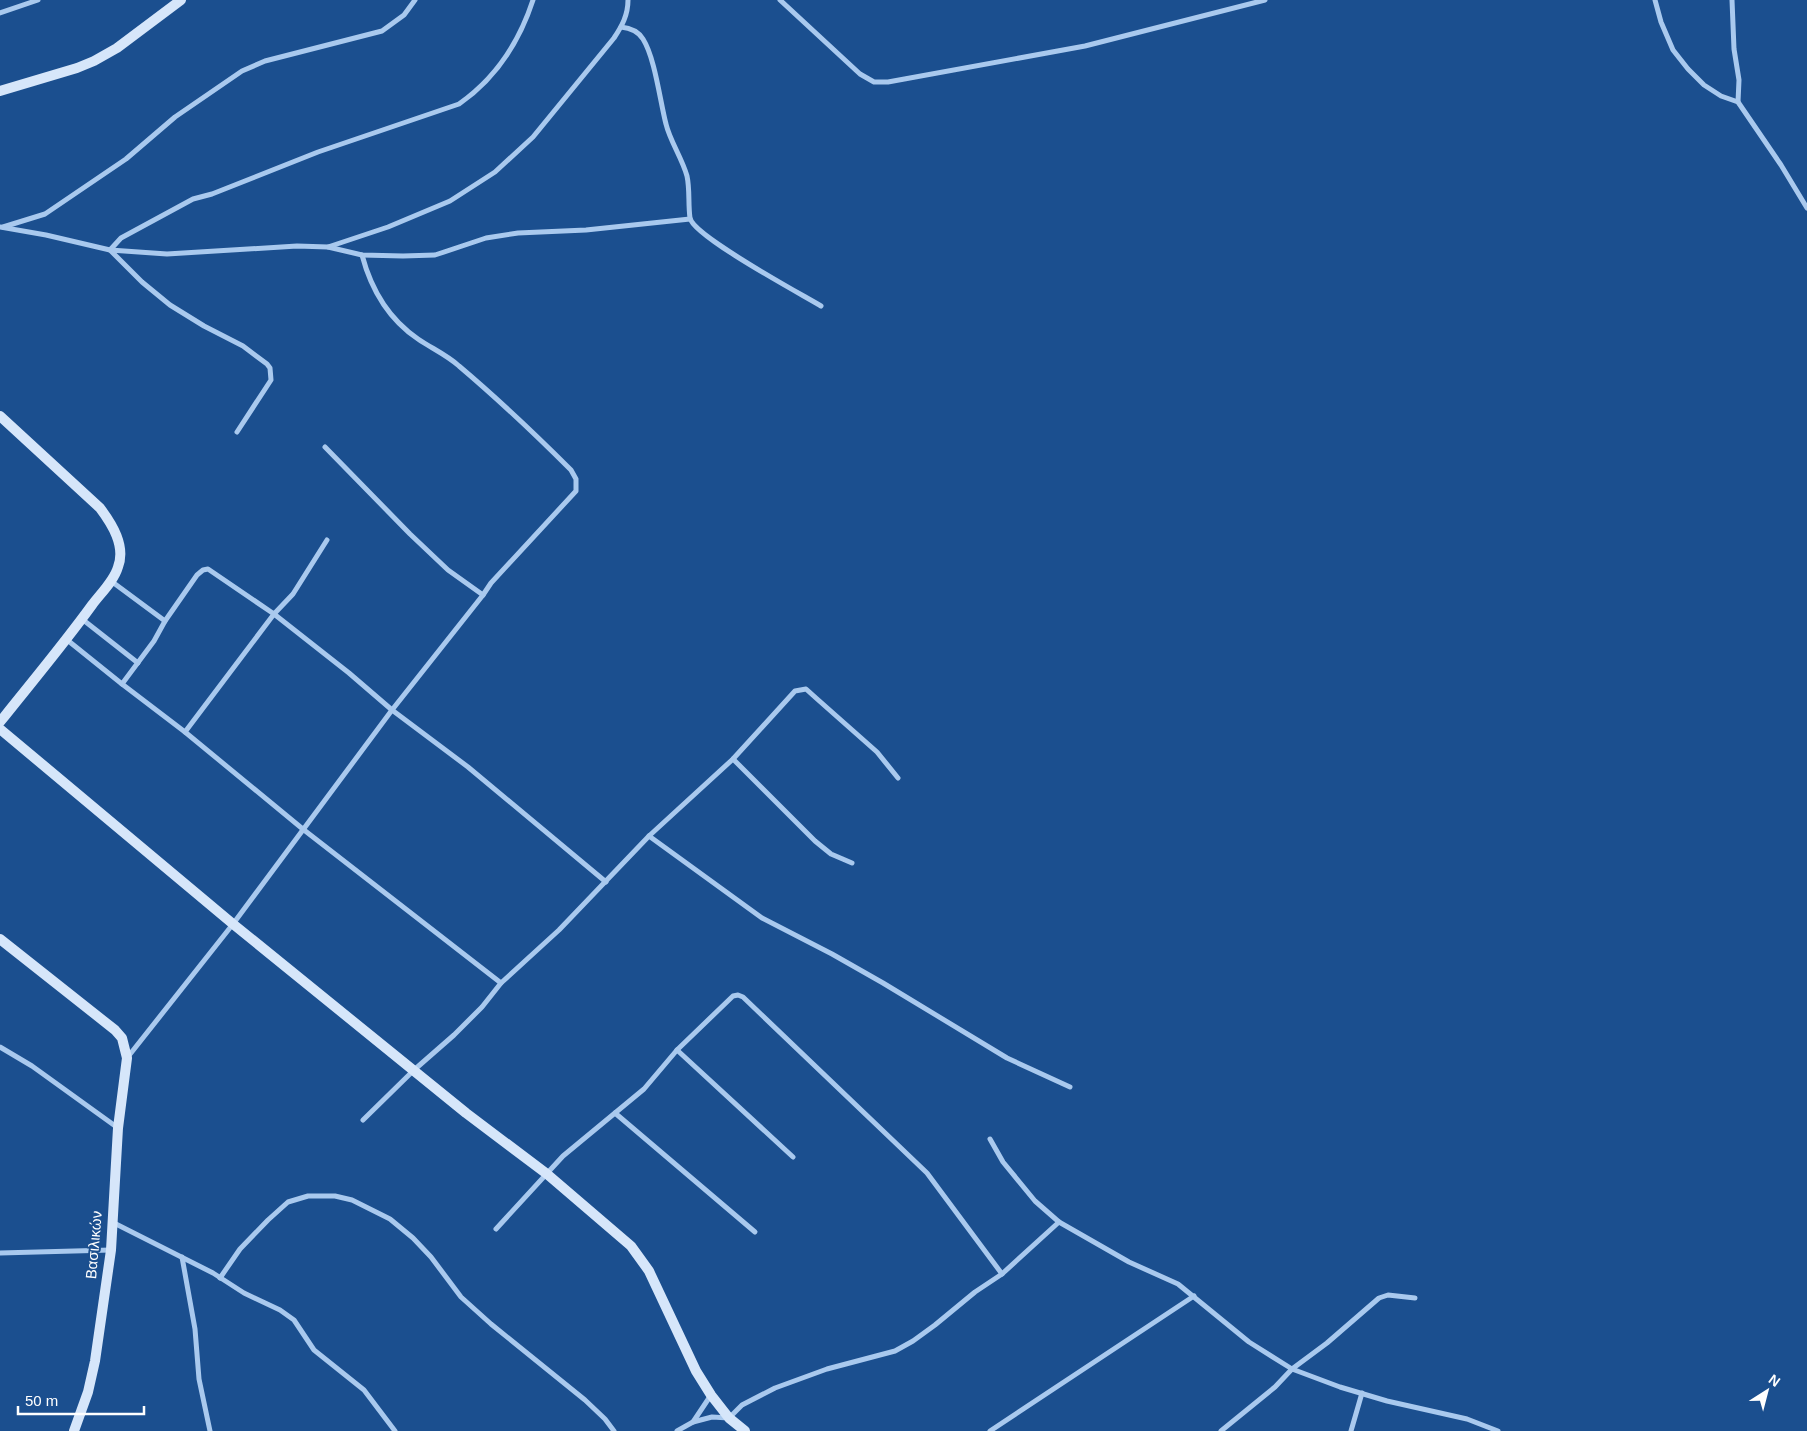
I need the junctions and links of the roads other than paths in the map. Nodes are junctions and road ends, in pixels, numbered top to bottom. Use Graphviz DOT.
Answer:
graph roads {
  1 [pos="38,0"];
  2 [pos="181,0"];
  3 [pos="415,0"];
  4 [pos="533,0"];
  5 [pos="628,0"];
  6 [pos="780,0"];
  7 [pos="1265,0"];
  8 [pos="1655,0"];
  9 [pos="1732,0"];
  10 [pos="0,13"];
  11 [pos="621,27"];
  12 [pos="0,92"];
  13 [pos="1738,102"];
  14 [pos="1807,208"];
  15 [pos="690,220"];
  16 [pos="0,228"];
  17 [pos="328,247"];
  18 [pos="110,250"];
  19 [pos="362,255"];
  20 [pos="821,306"];
  21 [pos="0,416"];
  22 [pos="237,432"];
  23 [pos="325,447"];
  24 [pos="328,540"];
  25 [pos="110,580"];
  26 [pos="484,595"];
  27 [pos="274,614"];
  28 [pos="82,619"];
  29 [pos="165,621"];
  30 [pos="66,639"];
  31 [pos="138,663"];
  32 [pos="122,684"];
  33 [pos="392,710"];
  34 [pos="0,722"];
  35 [pos="0,729"];
  36 [pos="185,732"];
  37 [pos="733,759"];
  38 [pos="898,778"];
  39 [pos="304,830"];
  40 [pos="649,836"];
  41 [pos="852,863"];
  42 [pos="606,882"];
  43 [pos="233,924"];
  44 [pos="0,939"];
  45 [pos="500,983"];
  46 [pos="0,1047"];
  47 [pos="678,1050"];
  48 [pos="127,1058"];
  49 [pos="414,1070"];
  50 [pos="1070,1087"];
  51 [pos="616,1113"];
  52 [pos="363,1120"];
  53 [pos="118,1128"];
  54 [pos="990,1140"];
  55 [pos="793,1156"];
  56 [pos="547,1174"];
  57 [pos="112,1222"];
  58 [pos="1060,1222"];
  59 [pos="496,1229"];
  60 [pos="755,1232"];
  61 [pos="110,1250"];
  62 [pos="0,1253"];
  63 [pos="182,1257"];
  64 [pos="1002,1274"];
  65 [pos="220,1278"];
  66 [pos="1194,1296"];
  67 [pos="1415,1298"];
  68 [pos="1292,1369"];
  69 [pos="1362,1393"];
  70 [pos="711,1395"];
  71 [pos="730,1418"];
  72 [pos="693,1422"];
  73 [pos="1226,1429"];
  74 [pos="74,1431"];
  75 [pos="210,1431"];
  76 [pos="395,1431"];
  77 [pos="614,1431"];
  78 [pos="677,1431"];
  79 [pos="745,1431"];
  80 [pos="990,1431"];
  81 [pos="1221,1431"];
  82 [pos="1351,1431"];
  83 [pos="1498,1431"];
  1 -- 10 [label="street"];
  2 -- 12 [label="street"];
  3 -- 16 [label="street"];
  4 -- 18 [label="street"];
  5 -- 11 [label="street"];
  6 -- 7 [label="street"];
  8 -- 13 [label="street"];
  9 -- 13 [label="street"];
  11 -- 15 [label="street"];
  11 -- 17 [label="street"];
  13 -- 14 [label="street"];
  15 -- 19 [label="street"];
  15 -- 20 [label="street"];
  16 -- 18 [label="street"];
  17 -- 18 [label="street"];
  17 -- 19 [label="street"];
  18 -- 22 [label="street"];
  19 -- 26 [label="street"];
  21 -- 25 [label="street"];
  23 -- 26 [label="street"];
  24 -- 27 [label="street"];
  25 -- 28 [label="street"];
  25 -- 29 [label="street"];
  26 -- 33 [label="street"];
  27 -- 29 [label="street"];
  27 -- 33 [label="street"];
  27 -- 36 [label="street"];
  28 -- 30 [label="street"];
  28 -- 31 [label="street"];
  29 -- 31 [label="street"];
  30 -- 32 [label="street"];
  30 -- 34 [label="street"];
  31 -- 32 [label="street"];
  32 -- 36 [label="street"];
  33 -- 39 [label="street"];
  33 -- 42 [label="street"];
  35 -- 43 [label="street"];
  36 -- 39 [label="street"];
  37 -- 38 [label="street"];
  37 -- 40 [label="street"];
  37 -- 41 [label="street"];
  39 -- 43 [label="street"];
  39 -- 45 [label="street"];
  40 -- 42 [label="street"];
  40 -- 50 [label="street"];
  42 -- 45 [label="street"];
  43 -- 48 [label="street"];
  43 -- 49 [label="street"];
  44 -- 48 [label="street"];
  45 -- 49 [label="street"];
  46 -- 53 [label="street"];
  47 -- 51 [label="street"];
  47 -- 55 [label="street"];
  47 -- 64 [label="street"];
  48 -- 53 [label="street, Βασιλικών"];
  49 -- 52 [label="street"];
  49 -- 56 [label="street"];
  51 -- 56 [label="street"];
  51 -- 60 [label="street"];
  53 -- 57 [label="street, Βασιλικών"];
  54 -- 58 [label="street"];
  56 -- 59 [label="street"];
  56 -- 70 [label="street"];
  57 -- 61 [label="street, Βασιλικών"];
  57 -- 63 [label="street"];
  58 -- 64 [label="street"];
  58 -- 66 [label="street"];
  61 -- 62 [label="street"];
  61 -- 74 [label="street, Βασιλικών"];
  63 -- 65 [label="street"];
  63 -- 75 [label="street"];
  64 -- 71 [label="street"];
  65 -- 76 [label="street"];
  65 -- 77 [label="street"];
  66 -- 68 [label="street"];
  66 -- 80 [label="street"];
  67 -- 68 [label="street"];
  68 -- 69 [label="street"];
  68 -- 73 [label="street"];
  69 -- 82 [label="street"];
  69 -- 83 [label="street"];
  70 -- 71 [label="street"];
  70 -- 72 [label="street"];
  71 -- 72 [label="street"];
  71 -- 79 [label="street"];
  72 -- 78 [label="street"];
  73 -- 81 [label="street"];
}
